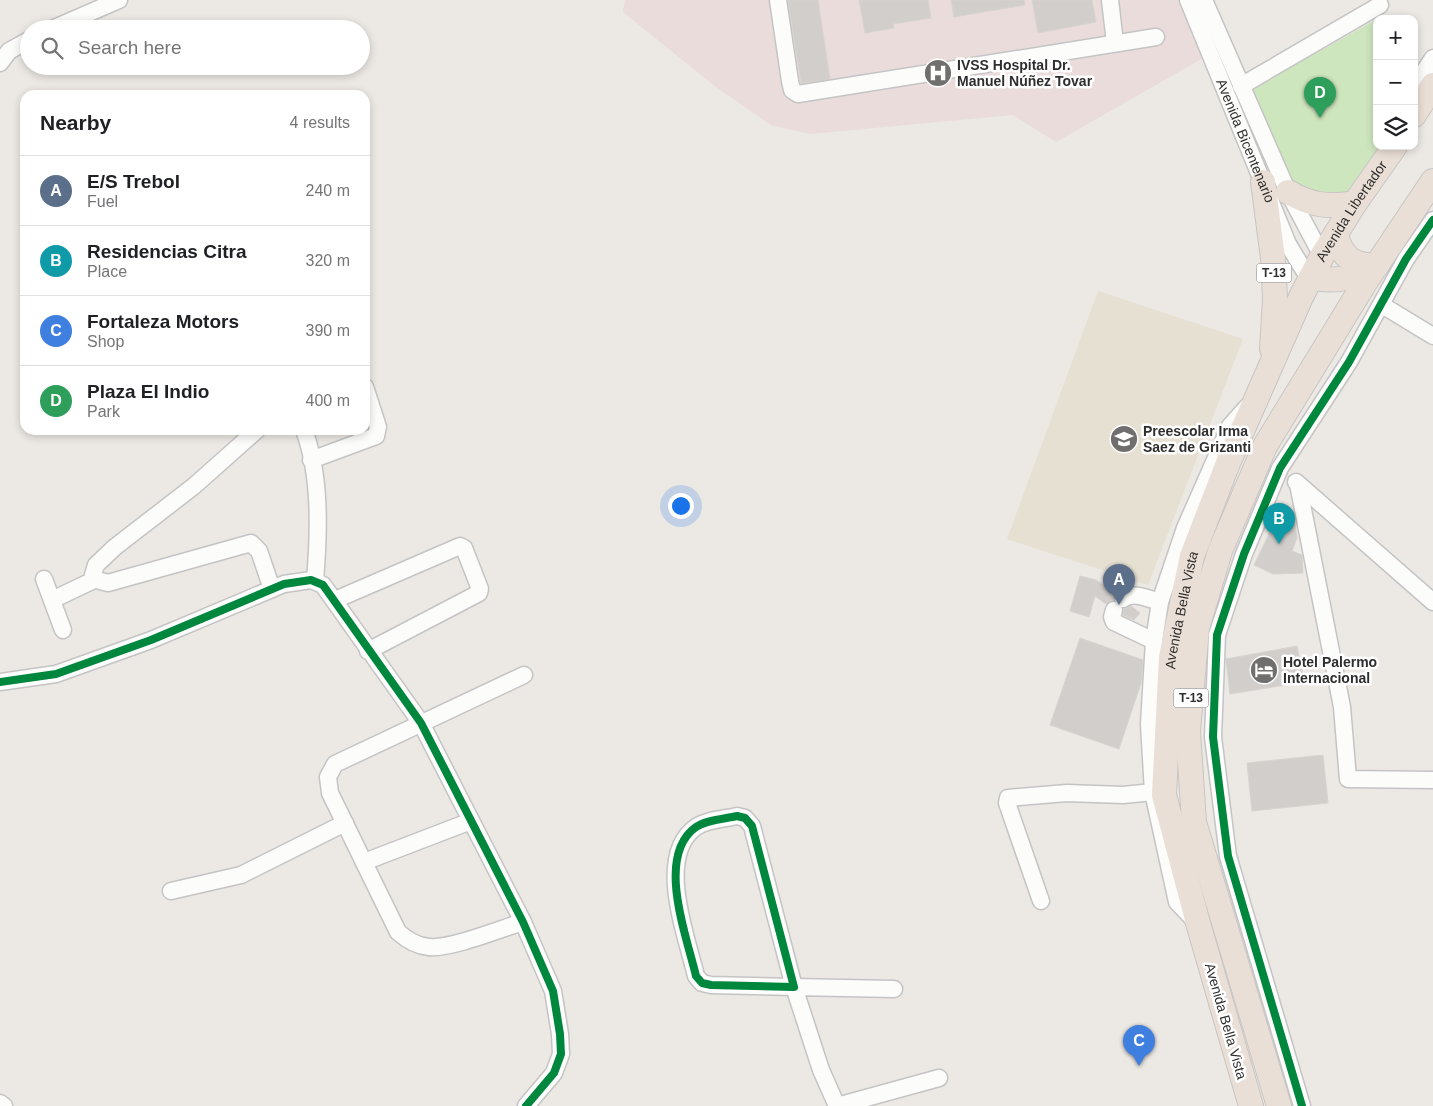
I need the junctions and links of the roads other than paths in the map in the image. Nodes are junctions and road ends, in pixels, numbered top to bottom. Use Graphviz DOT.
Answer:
graph roads {
  1 [pos="119,0"];
  2 [pos="778,0"];
  3 [pos="1110,0"];
  4 [pos="1188,0"];
  5 [pos="1204,0"];
  6 [pos="95,5"];
  7 [pos="1380,8"];
  8 [pos="68,20"];
  9 [pos="1156,37"];
  10 [pos="1115,43"];
  11 [pos="20,45"];
  12 [pos="1433,58"];
  13 [pos="0,63"];
  14 [pos="1418,81"];
  15 [pos="1433,81"];
  16 [pos="1433,85"];
  17 [pos="1240,86"];
  18 [pos="1418,86"];
  19 [pos="1418,109"];
  20 [pos="1392,150"];
  21 [pos="1433,181"];
  22 [pos="1263,182"];
  23 [pos="1288,192"];
  24 [pos="1354,203"];
  25 [pos="1433,220"];
  26 [pos="1336,234"];
  27 [pos="1322,256"];
  28 [pos="1377,265"];
  29 [pos="1335,280"];
  30 [pos="1308,284"];
  31 [pos="1382,305"];
  32 [pos="1351,306"];
  33 [pos="1433,336"];
  34 [pos="1271,365"];
  35 [pos="1259,395"];
  36 [pos="370,402"];
  37 [pos="252,435"];
  38 [pos="305,435"];
  39 [pos="1265,446"];
  40 [pos="311,460"];
  41 [pos="1280,468"];
  42 [pos="1298,484"];
  43 [pos="44,579"];
  44 [pos="96,579"];
  45 [pos="315,581"];
  46 [pos="272,589"];
  47 [pos="52,600"];
  48 [pos="335,600"];
  49 [pos="1160,602"];
  50 [pos="1433,602"];
  51 [pos="63,630"];
  52 [pos="1154,641"];
  53 [pos="368,651"];
  54 [pos="524,675"];
  55 [pos="0,682"];
  56 [pos="421,724"];
  57 [pos="1433,780"];
  58 [pos="1153,792"];
  59 [pos="472,821"];
  60 [pos="345,823"];
  61 [pos="364,862"];
  62 [pos="171,891"];
  63 [pos="1041,901"];
  64 [pos="524,922"];
  65 [pos="1198,924"];
  66 [pos="794,987"];
  67 [pos="894,989"];
  68 [pos="939,1078"];
  69 [pos="0,1103"];
  70 [pos="4,1106"];
  71 [pos="526,1106"];
  72 [pos="837,1106"];
  73 [pos="1251,1106"];
  74 [pos="1279,1106"];
  75 [pos="1302,1106"];
  1 -- 6 [label="street"];
  2 -- 10 [label="street"];
  3 -- 10 [label="street"];
  4 -- 22 [label="street, Avenida Bicentenario"];
  5 -- 17 [label="street, Avenida Bicentenario"];
  6 -- 8 [label="street"];
  7 -- 17 [label="street"];
  9 -- 10 [label="street"];
  11 -- 13 [label="street"];
  12 -- 14 [label="street"];
  15 -- 18 [label="highway"];
  16 -- 19 [label="highway"];
  17 -- 23 [label="street, Avenida Bicentenario"];
  20 -- 24 [label="highway, Avenida Libertador / T-13"];
  21 -- 28 [label="highway, T-13"];
  22 -- 30 [label="street, Avenida Bicentenario"];
  22 -- 34 [label="highway, T-13"];
  23 -- 24 [label="highway"];
  23 -- 27 [label="street, Avenida Bicentenario"];
  24 -- 26 [label="highway, Avenida Libertador / T-13"];
  25 -- 31 [label="street, T-13"];
  26 -- 27 [label="highway, Avenida Libertador / T-13"];
  26 -- 28 [label="highway"];
  27 -- 29 [label="highway"];
  27 -- 30 [label="highway, Avenida Libertador / T-13"];
  28 -- 29 [label="highway"];
  28 -- 32 [label="highway, T-13"];
  29 -- 30 [label="highway"];
  29 -- 32 [label="highway"];
  30 -- 32 [label="highway"];
  30 -- 34 [label="highway, Avenida Bella Vista / T-13"];
  31 -- 33 [label="street"];
  31 -- 41 [label="street, T-13"];
  32 -- 39 [label="highway, Avenida Bella Vista / T-13"];
  34 -- 35 [label="highway, Avenida Bella Vista / T-13"];
  35 -- 49 [label="street, T-13"];
  35 -- 65 [label="highway, Avenida Bella Vista / T-13"];
  36 -- 40 [label="street"];
  37 -- 44 [label="street"];
  38 -- 40 [label="street"];
  39 -- 41 [label="street"];
  39 -- 74 [label="highway, Avenida Bella Vista / T-13"];
  40 -- 45 [label="street"];
  41 -- 42 [label="street"];
  41 -- 75 [label="street, T-13"];
  42 -- 50 [label="street"];
  42 -- 57 [label="street"];
  43 -- 47 [label="street"];
  44 -- 46 [label="street"];
  44 -- 47 [label="street"];
  45 -- 46 [label="street"];
  45 -- 48 [label="street"];
  46 -- 55 [label="street"];
  47 -- 51 [label="street"];
  48 -- 53 [label="street"];
  48 -- 53 [label="street"];
  49 -- 52 [label="street, T-13"];
  49 -- 52 [label="street"];
  52 -- 58 [label="street, T-13"];
  53 -- 56 [label="street"];
  54 -- 56 [label="street"];
  56 -- 59 [label="street"];
  56 -- 60 [label="street"];
  58 -- 63 [label="street"];
  58 -- 65 [label="street, T-13"];
  59 -- 61 [label="street"];
  59 -- 64 [label="street"];
  60 -- 61 [label="street"];
  60 -- 62 [label="street"];
  61 -- 64 [label="street"];
  64 -- 71 [label="street"];
  65 -- 73 [label="highway, Avenida Bella Vista / T-13"];
  66 -- 66 [label="street"];
  66 -- 67 [label="street"];
  66 -- 72 [label="street"];
  68 -- 72 [label="street"];
  69 -- 70 [label="street"];
}
